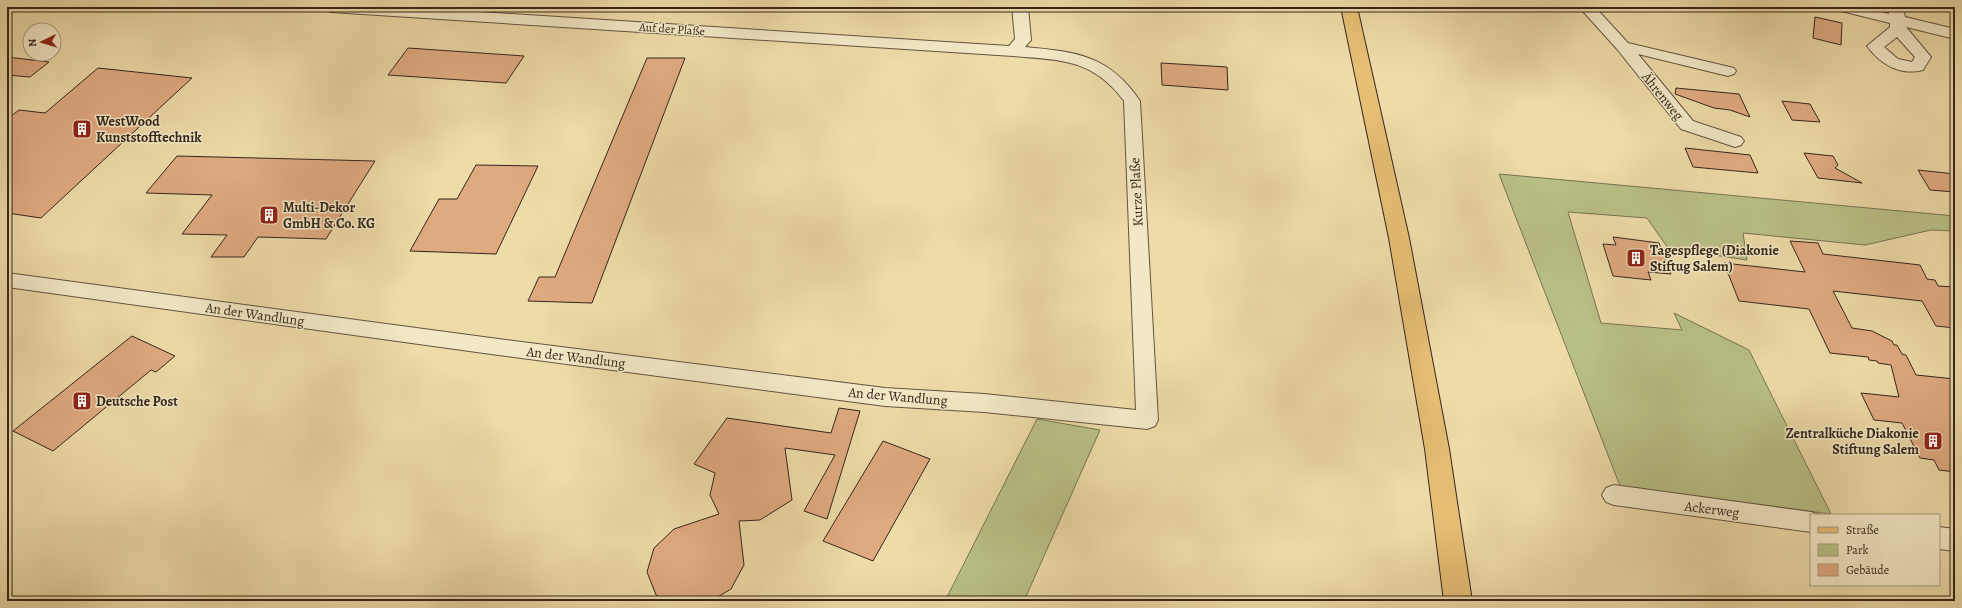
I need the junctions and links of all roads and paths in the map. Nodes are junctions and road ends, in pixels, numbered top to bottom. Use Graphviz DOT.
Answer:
graph roads {
  1 [pos="331,7"];
  2 [pos="1020,7"];
  3 [pos="1349,7"];
  4 [pos="1587,7"];
  5 [pos="1842,7"];
  6 [pos="1897,19"];
  7 [pos="1955,34"];
  8 [pos="1623,46"];
  9 [pos="1012,51"];
  10 [pos="1728,71"];
  11 [pos="1734,141"];
  12 [pos="7,280"];
  13 [pos="1147,420"];
  14 [pos="1614,495"];
  15 [pos="1810,522"];
  16 [pos="1940,538"];
  17 [pos="1955,540"];
  18 [pos="1458,601"];
  1 -- 9 [label="street, Auf der Plaße"];
  2 -- 9 [label="street"];
  3 -- 18 [label="main road"];
  4 -- 8 [label="street, Ährenweg"];
  5 -- 6 [label="street"];
  6 -- 7 [label="street"];
  8 -- 10 [label="street, Ährenweg"];
  8 -- 11 [label="street, Ährenweg"];
  9 -- 13 [label="street, Kurze Plaße"];
  12 -- 13 [label="street, An der Wandlung"];
  14 -- 15 [label="street, Ackerweg"];
  16 -- 17 [label="street"];
}
